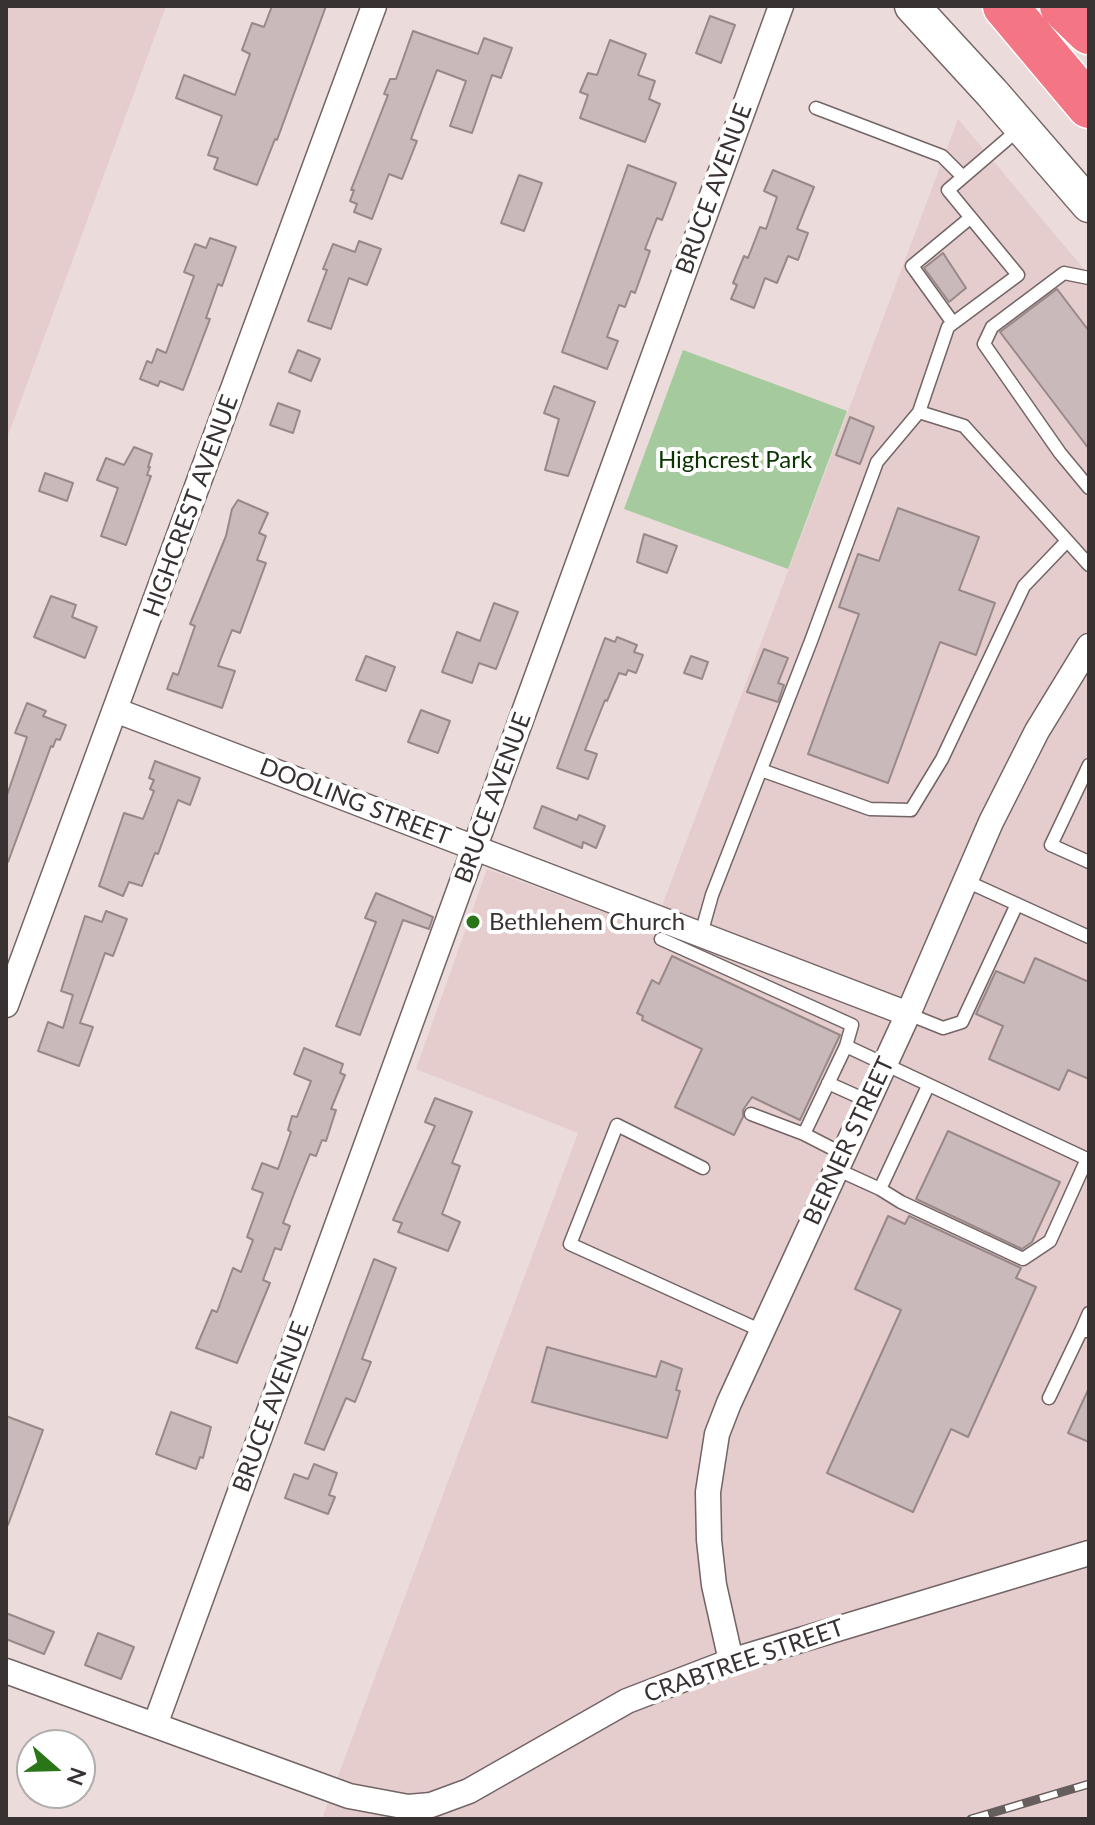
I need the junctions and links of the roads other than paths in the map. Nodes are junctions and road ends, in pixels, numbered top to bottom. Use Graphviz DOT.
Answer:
graph roads {
  1 [pos="374,6"];
  2 [pos="781,6"];
  3 [pos="912,6"];
  4 [pos="1005,6"];
  5 [pos="1062,6"];
  6 [pos="1089,32"];
  7 [pos="1089,106"];
  8 [pos="816,108"];
  9 [pos="1021,127"];
  10 [pos="963,177"];
  11 [pos="1089,205"];
  12 [pos="970,218"];
  13 [pos="1089,278"];
  14 [pos="953,323"];
  15 [pos="919,412"];
  16 [pos="1089,488"];
  17 [pos="1067,541"];
  18 [pos="1089,565"];
  19 [pos="1089,648"];
  20 [pos="115,710"];
  21 [pos="1089,765"];
  22 [pos="761,770"];
  23 [pos="476,847"];
  24 [pos="1089,862"];
  25 [pos="966,881"];
  26 [pos="1017,904"];
  27 [pos="701,934"];
  28 [pos="1089,937"];
  29 [pos="661,939"];
  30 [pos="6,1005"];
  31 [pos="908,1014"];
  32 [pos="846,1046"];
  33 [pos="884,1066"];
  34 [pos="828,1083"];
  35 [pos="928,1086"];
  36 [pos="868,1101"];
  37 [pos="751,1114"];
  38 [pos="804,1134"];
  39 [pos="840,1161"];
  40 [pos="703,1168"];
  41 [pos="880,1189"];
  42 [pos="1089,1313"];
  43 [pos="1085,1330"];
  44 [pos="762,1331"];
  45 [pos="1049,1398"];
  46 [pos="1089,1553"];
  47 [pos="731,1661"];
  48 [pos="6,1671"];
  49 [pos="155,1725"];
  1 -- 20 [label="street, HIGHCREST AVENUE"];
  2 -- 23 [label="street, BRUCE AVENUE"];
  3 -- 9 [label="main road"];
  4 -- 7 [label="highway"];
  5 -- 6 [label="highway"];
  8 -- 10 [label="lane"];
  9 -- 10 [label="lane"];
  9 -- 11 [label="main road"];
  10 -- 12 [label="lane"];
  12 -- 14 [label="lane"];
  12 -- 14 [label="lane"];
  13 -- 16 [label="lane"];
  14 -- 15 [label="lane"];
  15 -- 17 [label="lane"];
  15 -- 22 [label="lane"];
  17 -- 18 [label="lane"];
  17 -- 22 [label="lane"];
  19 -- 25 [label="street, BERNER STREET"];
  20 -- 23 [label="street, DOOLING STREET"];
  20 -- 30 [label="street, HIGHCREST AVENUE"];
  21 -- 24 [label="lane"];
  22 -- 27 [label="lane"];
  23 -- 27 [label="street, DOOLING STREET"];
  23 -- 49 [label="street, BRUCE AVENUE"];
  25 -- 26 [label="lane"];
  25 -- 31 [label="street, BERNER STREET"];
  26 -- 28 [label="lane"];
  26 -- 31 [label="lane"];
  27 -- 31 [label="street, DOOLING STREET"];
  29 -- 32 [label="lane"];
  31 -- 33 [label="street, BERNER STREET"];
  32 -- 33 [label="lane"];
  32 -- 34 [label="lane"];
  33 -- 35 [label="lane"];
  33 -- 36 [label="street, BERNER STREET"];
  34 -- 36 [label="lane"];
  34 -- 38 [label="lane"];
  35 -- 41 [label="lane"];
  35 -- 41 [label="lane"];
  36 -- 39 [label="street, BERNER STREET"];
  37 -- 38 [label="lane"];
  38 -- 39 [label="lane"];
  39 -- 41 [label="lane"];
  39 -- 44 [label="street, BERNER STREET"];
  40 -- 44 [label="lane"];
  42 -- 43 [label="lane"];
  43 -- 45 [label="lane"];
  44 -- 47 [label="street, BERNER STREET"];
  46 -- 47 [label="street, CRABTREE STREET"];
  47 -- 49 [label="street, CRABTREE STREET"];
  48 -- 49 [label="street, CRABTREE STREET"];
}
